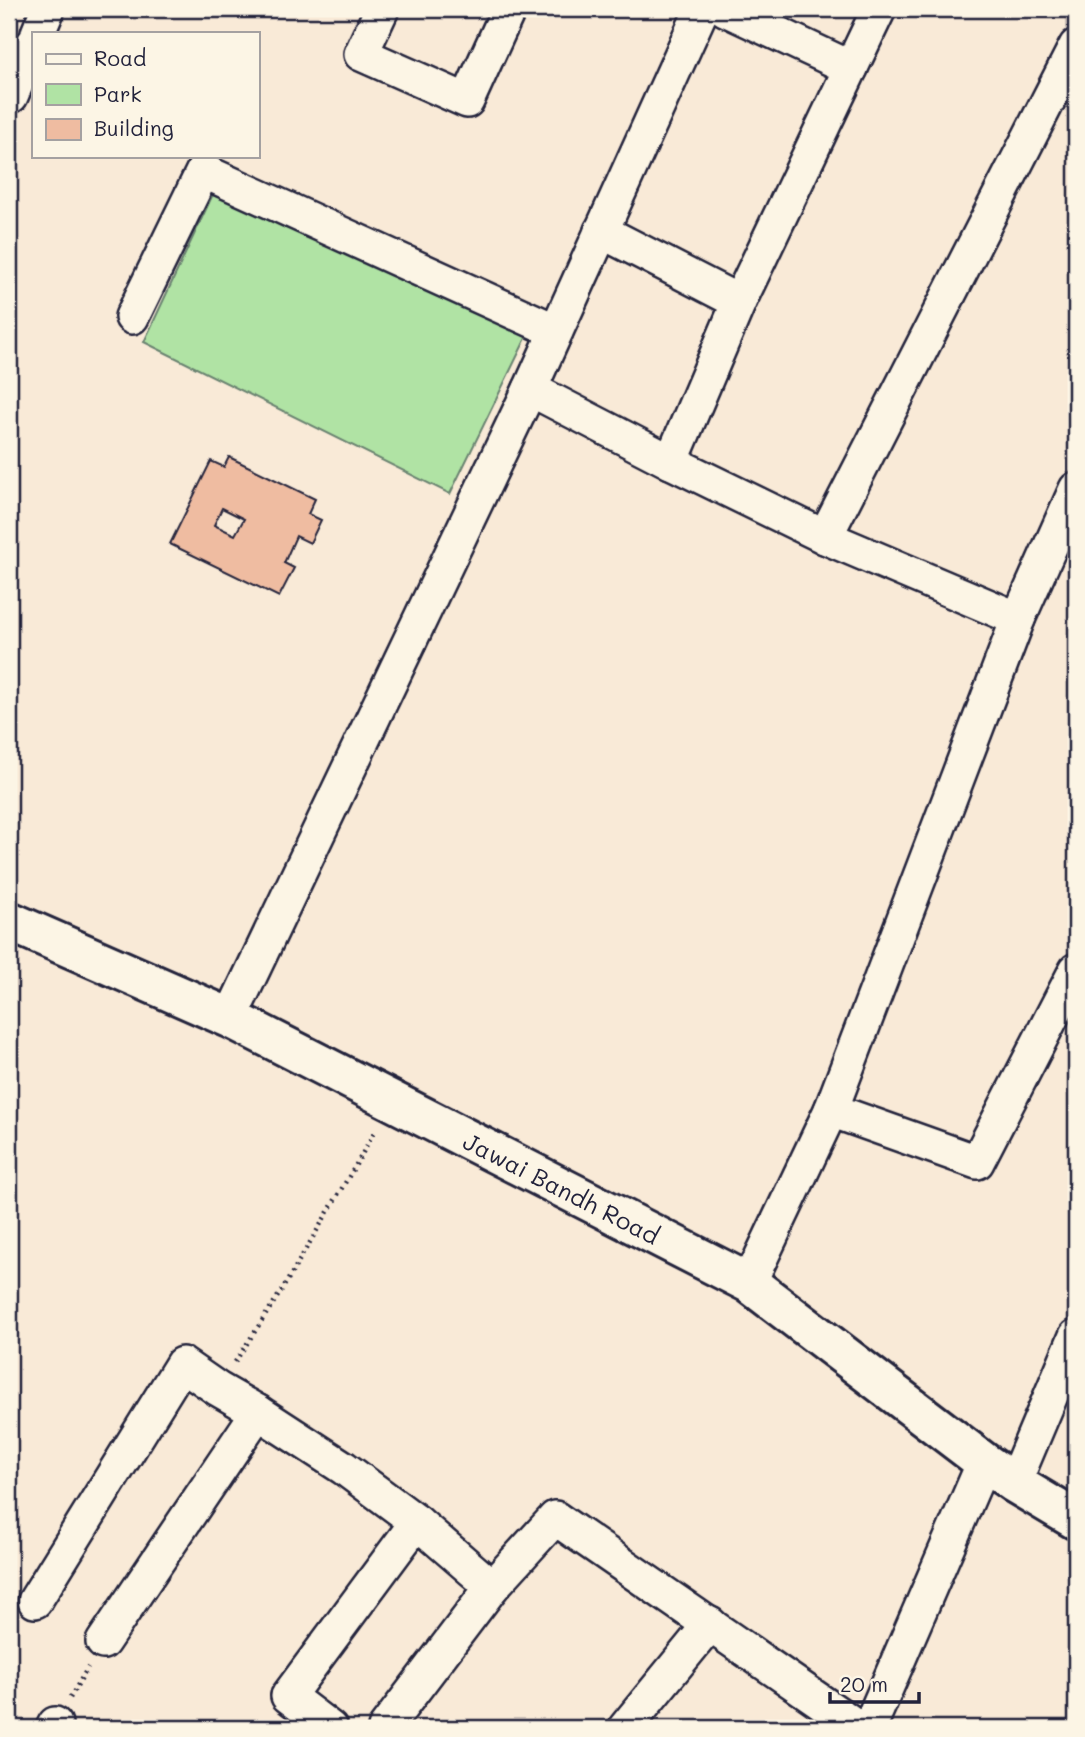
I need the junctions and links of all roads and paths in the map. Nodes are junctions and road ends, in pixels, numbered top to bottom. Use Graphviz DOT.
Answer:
graph roads {
  1 [pos="48,9"];
  2 [pos="382,9"];
  3 [pos="509,9"];
  4 [pos="702,9"];
  5 [pos="726,9"];
  6 [pos="879,9"];
  7 [pos="38,32"];
  8 [pos="32,46"];
  9 [pos="1076,46"];
  10 [pos="851,68"];
  11 [pos="11,96"];
  12 [pos="601,231"];
  13 [pos="739,302"];
  14 [pos="132,317"];
  15 [pos="556,331"];
  16 [pos="530,389"];
  17 [pos="671,462"];
  18 [pos="1076,489"];
  19 [pos="825,537"];
  20 [pos="1018,619"];
  21 [pos="9,921"];
  22 [pos="1076,970"];
  23 [pos="230,1018"];
  24 [pos="390,1099"];
  25 [pos="831,1110"];
  26 [pos="749,1283"];
  27 [pos="1073,1352"];
  28 [pos="218,1389"];
  29 [pos="258,1412"];
  30 [pos="999,1472"];
  31 [pos="1076,1520"];
  32 [pos="417,1522"];
  33 [pos="492,1587"];
  34 [pos="35,1601"];
  35 [pos="710,1624"];
  36 [pos="103,1642"];
  37 [pos="54,1726"];
  38 [pos="330,1728"];
  39 [pos="385,1728"];
  40 [pos="625,1728"];
  41 [pos="859,1728"];
  42 [pos="869,1728"];
  1 -- 7 [label="street"];
  2 -- 3 [label="street"];
  4 -- 12 [label="street"];
  5 -- 10 [label="street"];
  6 -- 10 [label="street"];
  8 -- 11 [label="street"];
  9 -- 19 [label="street"];
  10 -- 13 [label="street"];
  12 -- 13 [label="street"];
  12 -- 15 [label="street"];
  13 -- 17 [label="street"];
  14 -- 15 [label="street"];
  15 -- 16 [label="street"];
  16 -- 17 [label="street"];
  16 -- 23 [label="street"];
  17 -- 19 [label="street"];
  18 -- 20 [label="street"];
  19 -- 20 [label="street"];
  20 -- 25 [label="street"];
  21 -- 23 [label="street, Jawai Bandh Road"];
  22 -- 25 [label="street"];
  23 -- 24 [label="street, Jawai Bandh Road"];
  24 -- 26 [label="street, Jawai Bandh Road"];
  24 -- 28 [label="path"];
  25 -- 26 [label="street"];
  26 -- 30 [label="street, Jawai Bandh Road"];
  27 -- 30 [label="street"];
  28 -- 29 [label="street"];
  28 -- 34 [label="street"];
  29 -- 32 [label="street"];
  29 -- 36 [label="street"];
  30 -- 31 [label="street, Jawai Bandh Road"];
  30 -- 42 [label="street"];
  32 -- 33 [label="street"];
  32 -- 38 [label="street"];
  33 -- 35 [label="street"];
  33 -- 39 [label="street"];
  35 -- 40 [label="street"];
  35 -- 41 [label="street"];
  36 -- 37 [label="path"];
}
